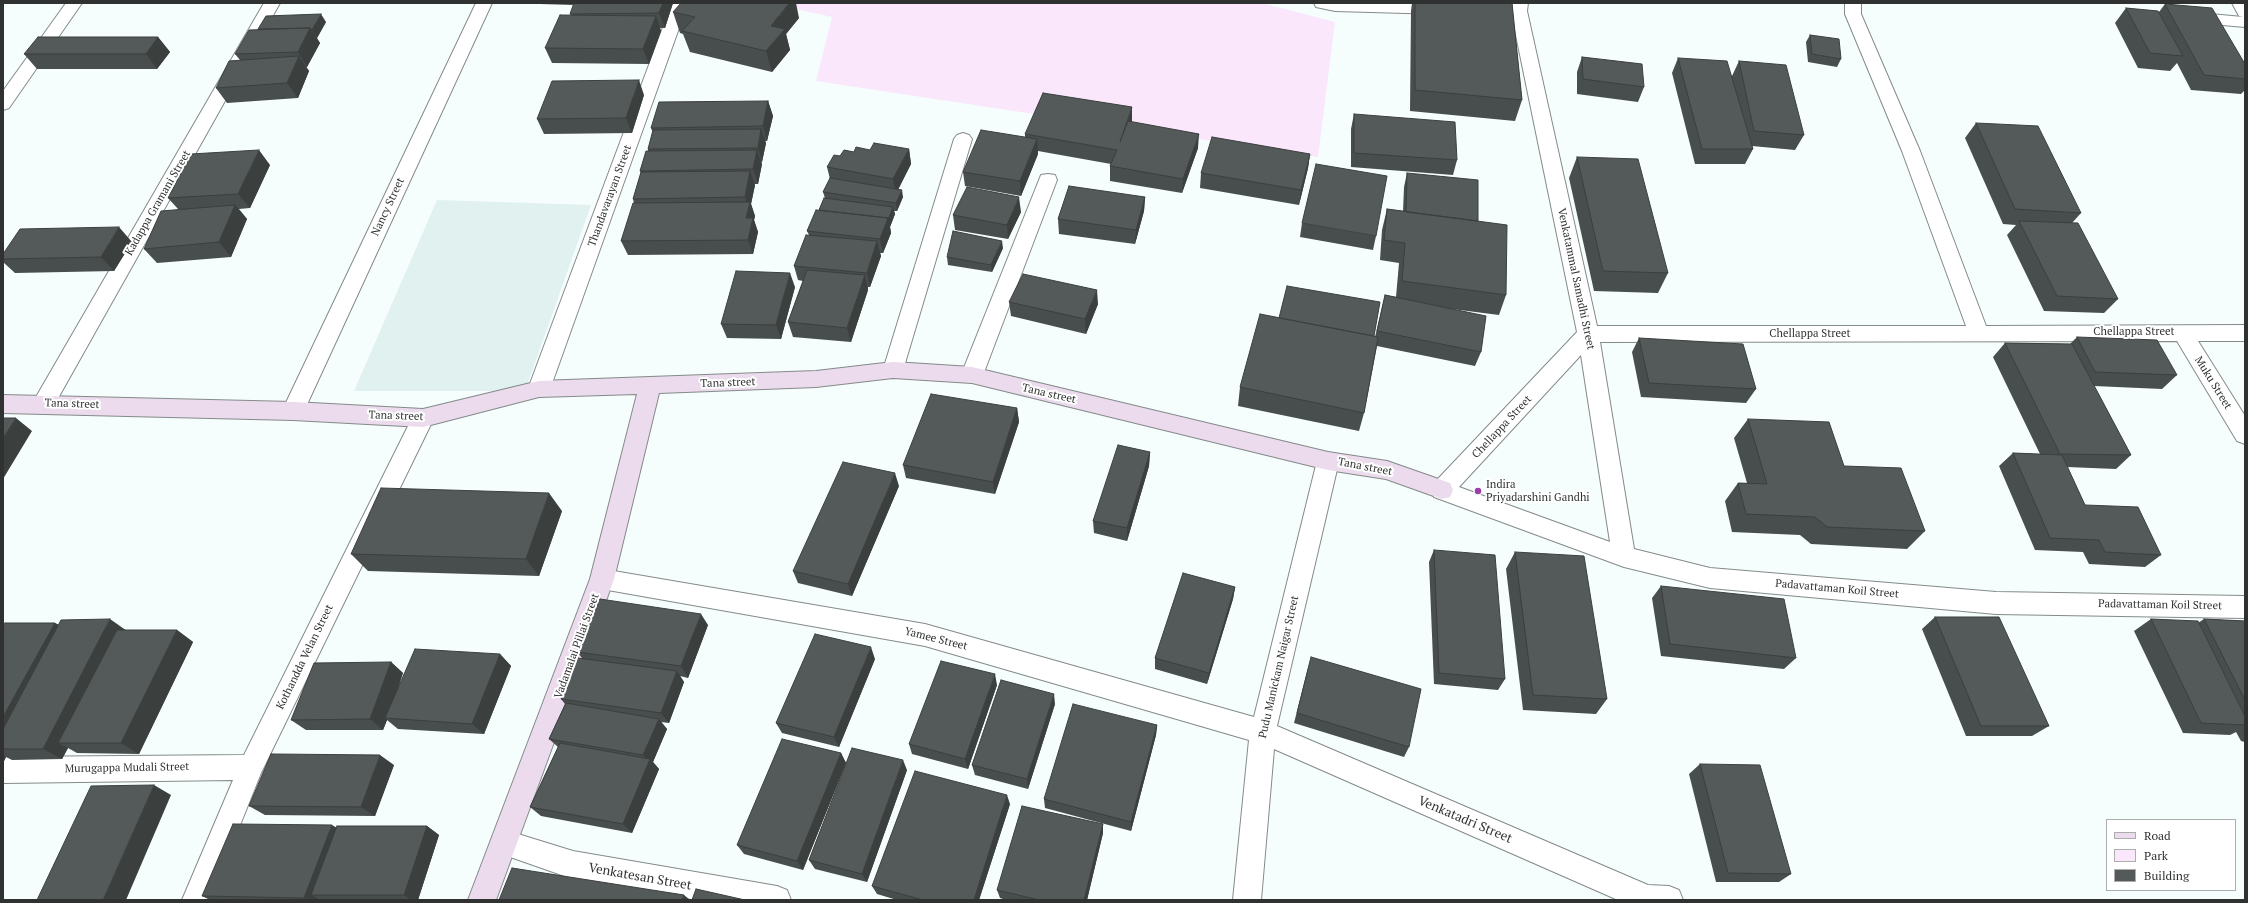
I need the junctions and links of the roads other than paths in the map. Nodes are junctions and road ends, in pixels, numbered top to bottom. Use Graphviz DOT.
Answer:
graph roads {
  1 [pos="74,3"];
  2 [pos="272,3"];
  3 [pos="484,3"];
  4 [pos="680,3"];
  5 [pos="1322,3"];
  6 [pos="1853,3"];
  7 [pos="2240,3"];
  8 [pos="1514,8"];
  9 [pos="1458,9"];
  10 [pos="2245,12"];
  11 [pos="2176,16"];
  12 [pos="2245,22"];
  13 [pos="3,104"];
  14 [pos="963,139"];
  15 [pos="1048,180"];
  16 [pos="2182,332"];
  17 [pos="2245,333"];
  18 [pos="1588,334"];
  19 [pos="1980,334"];
  20 [pos="893,370"];
  21 [pos="972,375"];
  22 [pos="650,386"];
  23 [pos="539,389"];
  24 [pos="44,403"];
  25 [pos="3,404"];
  26 [pos="293,411"];
  27 [pos="423,418"];
  28 [pos="2245,435"];
  29 [pos="1328,461"];
  30 [pos="1442,490"];
  31 [pos="1624,557"];
  32 [pos="602,579"];
  33 [pos="2245,607"];
  34 [pos="1263,732"];
  35 [pos="251,767"];
  36 [pos="3,770"];
  37 [pos="505,843"];
  38 [pos="196,900"];
  39 [pos="482,900"];
  40 [pos="777,900"];
  41 [pos="1247,900"];
  42 [pos="1670,900"];
  1 -- 13 [label="street"];
  2 -- 24 [label="street, Kadappa Gramani Street"];
  3 -- 26 [label="street, Nancy Street"];
  4 -- 23 [label="street, Thandavarayan Street"];
  5 -- 9 [label="street"];
  6 -- 19 [label="street"];
  7 -- 10 [label="street"];
  8 -- 18 [label="street, Venkatammal Samadhi Street"];
  11 -- 12 [label="street"];
  14 -- 20 [label="street"];
  15 -- 21 [label="street"];
  16 -- 17 [label="street, Chellappa Street"];
  16 -- 19 [label="street, Chellappa Street"];
  16 -- 28 [label="street, Muku Street"];
  18 -- 19 [label="street, Chellappa Street"];
  18 -- 30 [label="street, Chellappa Street"];
  18 -- 31 [label="street, Venkatammal Samadhi Street"];
  20 -- 21 [label="street, Tana street"];
  20 -- 22 [label="street, Tana street"];
  21 -- 29 [label="street, Tana street"];
  22 -- 23 [label="street, Tana street"];
  22 -- 32 [label="street, Vadamalai Pillai Street"];
  23 -- 27 [label="street, Tana street"];
  24 -- 25 [label="street, Tana street"];
  24 -- 26 [label="street, Tana street"];
  26 -- 27 [label="street, Tana street"];
  27 -- 35 [label="street, Kothandda Velan Street"];
  29 -- 30 [label="street, Tana street"];
  29 -- 34 [label="street, Pudu Manickam Naigar Street"];
  30 -- 31 [label="street, Padavattaman Koil Street"];
  31 -- 33 [label="street, Padavattaman Koil Street"];
  32 -- 34 [label="street, Yamee Street"];
  32 -- 37 [label="street, Vadamalai Pillai Street"];
  34 -- 41 [label="street, Pudu Manickam Naigar Street"];
  34 -- 42 [label="street, Venkatadri Street"];
  35 -- 36 [label="street, Murugappa Mudali Street"];
  35 -- 38 [label="street, Kothandda Velan Street"];
  37 -- 39 [label="street, Vadamalai Pillai Street"];
  37 -- 40 [label="street, Venkatesan Street"];
}
